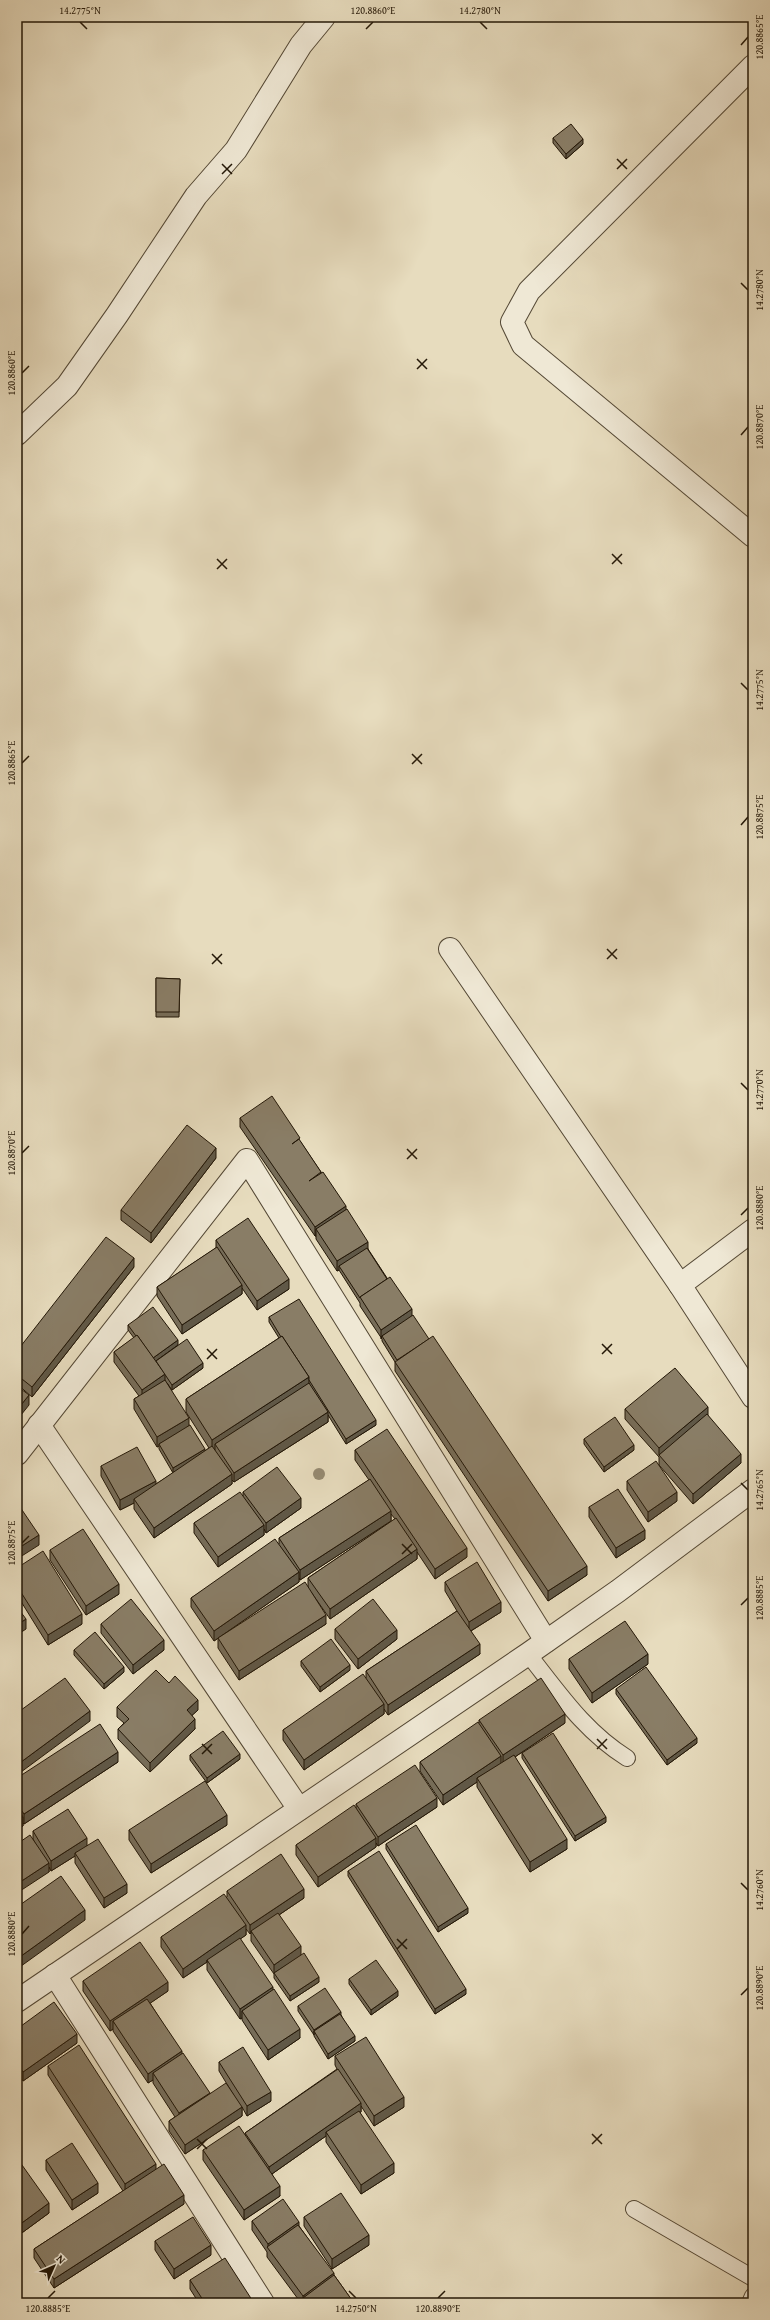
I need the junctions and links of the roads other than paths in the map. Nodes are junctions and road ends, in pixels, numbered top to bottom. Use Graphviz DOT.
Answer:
graph roads {
  1 [pos="324,17"];
  2 [pos="753,66"];
  3 [pos="17,434"];
  4 [pos="753,536"];
  5 [pos="450,949"];
  6 [pos="753,1230"];
  7 [pos="680,1285"];
  8 [pos="753,1397"];
  9 [pos="39,1425"];
  10 [pos="17,1454"];
  11 [pos="753,1490"];
  12 [pos="546,1641"];
  13 [pos="528,1654"];
  14 [pos="627,1758"];
  15 [pos="299,1809"];
  16 [pos="55,1975"];
  17 [pos="17,2001"];
  18 [pos="634,2209"];
  19 [pos="753,2278"];
  20 [pos="753,2296"];
  21 [pos="263,2303"];
  22 [pos="750,2303"];
  1 -- 3 [label="street"];
  2 -- 4 [label="street"];
  5 -- 7 [label="street"];
  6 -- 7 [label="street"];
  7 -- 8 [label="street"];
  9 -- 10 [label="street"];
  9 -- 12 [label="street"];
  9 -- 15 [label="street"];
  11 -- 12 [label="street"];
  12 -- 13 [label="street"];
  13 -- 14 [label="lane"];
  13 -- 15 [label="street"];
  15 -- 16 [label="street"];
  16 -- 17 [label="street"];
  16 -- 21 [label="street"];
  18 -- 19 [label="lane"];
  20 -- 22 [label="lane"];
}
